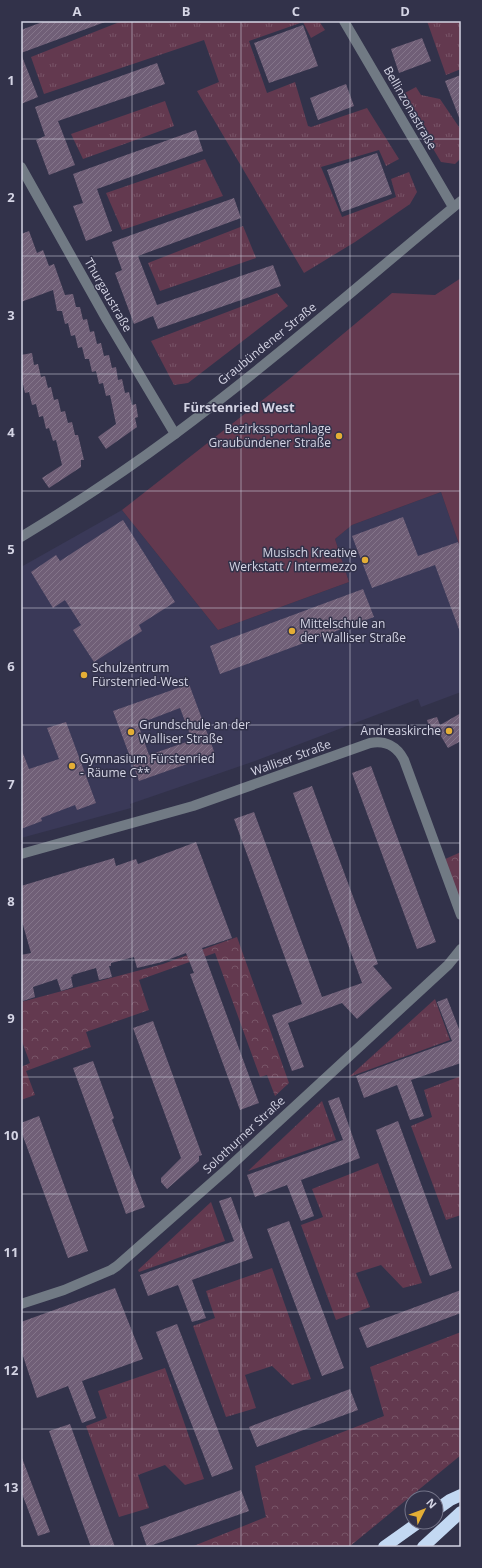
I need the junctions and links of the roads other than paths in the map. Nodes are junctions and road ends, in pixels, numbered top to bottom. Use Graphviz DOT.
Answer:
graph roads {
  1 [pos="344,21"];
  2 [pos="21,167"];
  3 [pos="461,201"];
  4 [pos="453,207"];
  5 [pos="175,434"];
  6 [pos="21,537"];
  7 [pos="21,854"];
  8 [pos="461,915"];
  9 [pos="461,949"];
  10 [pos="21,1304"];
  11 [pos="461,1495"];
  12 [pos="444,1504"];
  13 [pos="461,1512"];
  14 [pos="408,1530"];
  15 [pos="384,1547"];
  16 [pos="423,1547"];
  1 -- 4 [label="street, Bellinzonastraße"];
  2 -- 5 [label="street, Thurgaustraße"];
  3 -- 4 [label="street, Graubündener Straße"];
  4 -- 5 [label="street, Graubündener Straße"];
  5 -- 6 [label="street, Graubündener Straße"];
  7 -- 8 [label="street, Walliser Straße"];
  9 -- 10 [label="street, Solothurner Straße"];
  11 -- 12 [label="highway"];
  13 -- 16 [label="highway"];
  14 -- 15 [label="highway"];
}
